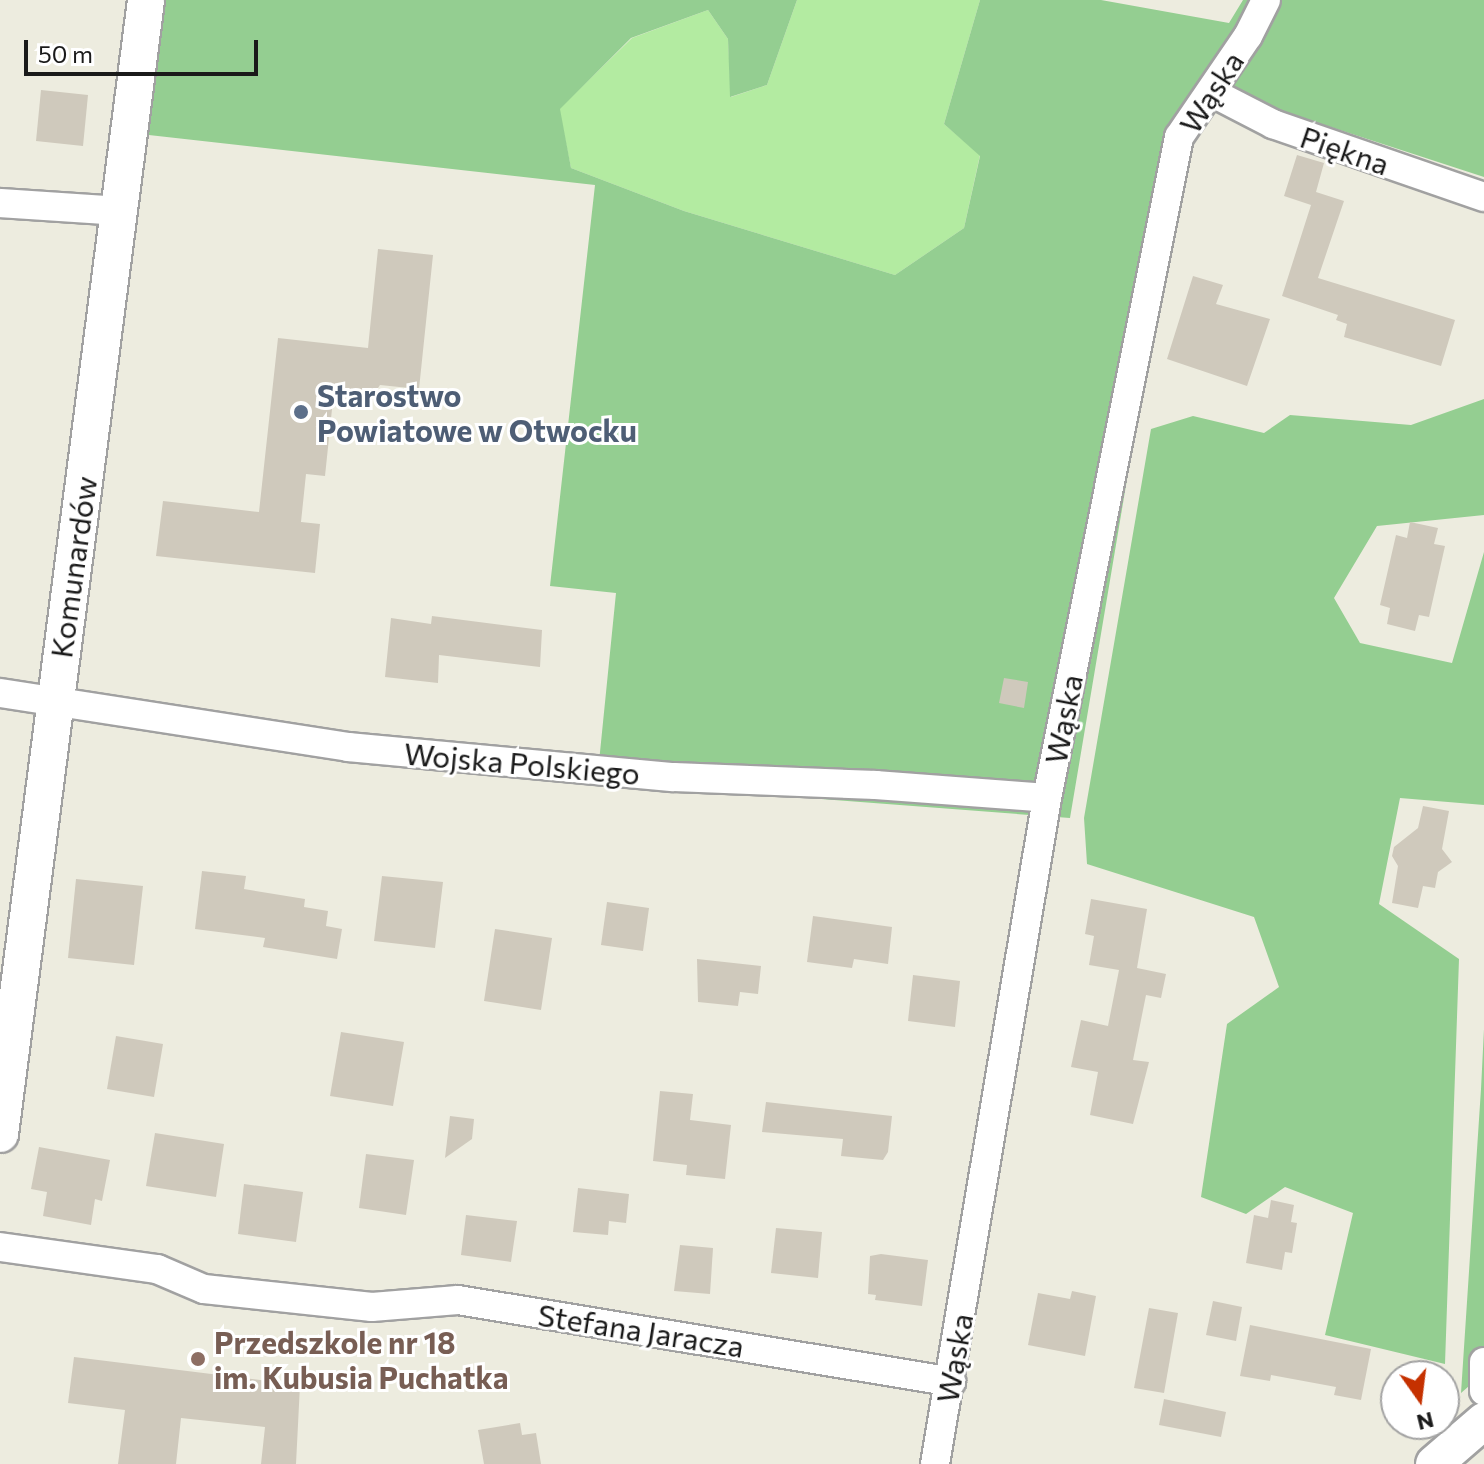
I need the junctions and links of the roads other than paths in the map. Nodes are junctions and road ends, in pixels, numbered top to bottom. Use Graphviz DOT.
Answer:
graph roads {
  1 [pos="146,0"];
  2 [pos="1266,0"];
  3 [pos="1211,92"];
  4 [pos="1484,197"];
  5 [pos="0,203"];
  6 [pos="122,211"];
  7 [pos="0,693"];
  8 [pos="55,700"];
  9 [pos="1047,798"];
  10 [pos="0,1134"];
  11 [pos="0,1247"];
  12 [pos="1484,1362"];
  13 [pos="951,1382"];
  14 [pos="1484,1391"];
  15 [pos="1484,1421"];
  16 [pos="1443,1461"];
  17 [pos="935,1464"];
  1 -- 6 [label="street, Komunardów"];
  2 -- 3 [label="street, Wąska"];
  3 -- 4 [label="street, Piękna"];
  3 -- 9 [label="street, Wąska"];
  5 -- 6 [label="street"];
  6 -- 8 [label="street, Komunardów"];
  7 -- 8 [label="street, Wojska Polskiego"];
  8 -- 9 [label="street, Wojska Polskiego"];
  8 -- 10 [label="street, Komunardów"];
  9 -- 13 [label="street, Wąska"];
  11 -- 13 [label="street, Stefana Jaracza"];
  12 -- 14 [label="street"];
  13 -- 17 [label="street, Wąska"];
  15 -- 16 [label="street"];
}
